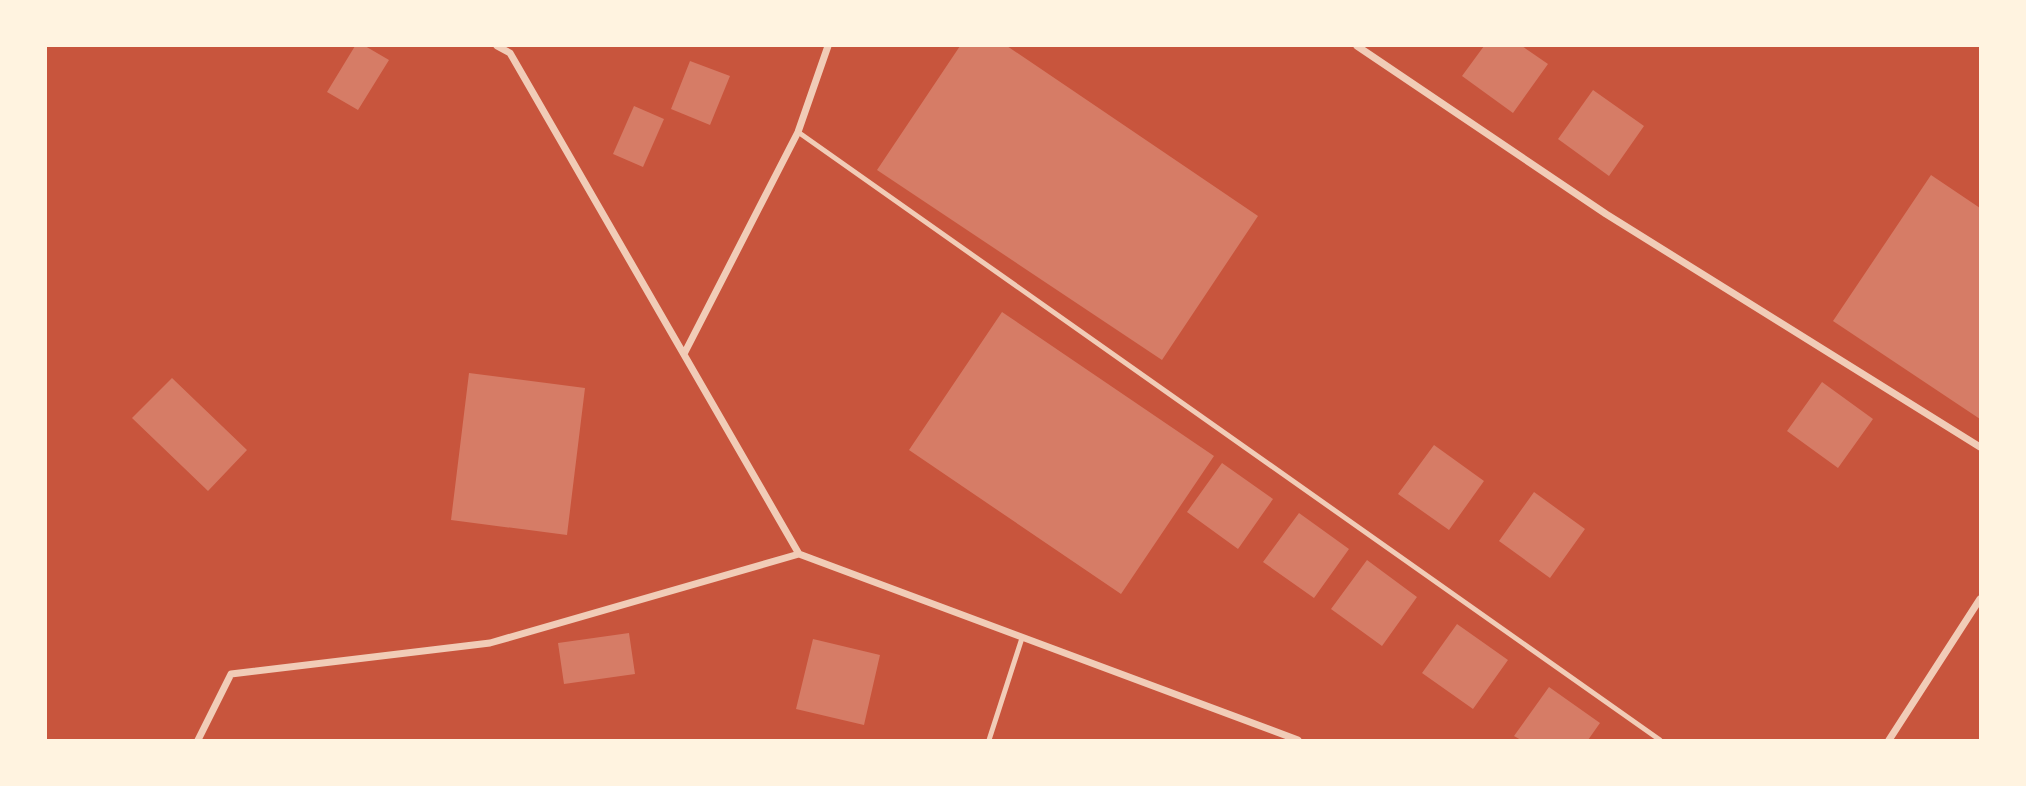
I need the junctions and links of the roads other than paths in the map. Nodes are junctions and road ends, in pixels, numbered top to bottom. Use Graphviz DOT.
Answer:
graph roads {
  1 [pos="497,46"];
  2 [pos="828,46"];
  3 [pos="1357,46"];
  4 [pos="798,132"];
  5 [pos="684,354"];
  6 [pos="1980,447"];
  7 [pos="799,554"];
  8 [pos="1980,599"];
  9 [pos="1022,638"];
  10 [pos="198,740"];
  11 [pos="989,740"];
  12 [pos="1298,740"];
  13 [pos="1660,740"];
  14 [pos="1889,740"];
  1 -- 5 [label="street"];
  2 -- 4 [label="street"];
  3 -- 6 [label="street"];
  4 -- 5 [label="street"];
  4 -- 13 [label="lane"];
  5 -- 7 [label="street"];
  7 -- 9 [label="street"];
  7 -- 10 [label="street"];
  8 -- 14 [label="street"];
  9 -- 11 [label="lane"];
  9 -- 12 [label="street"];
}
